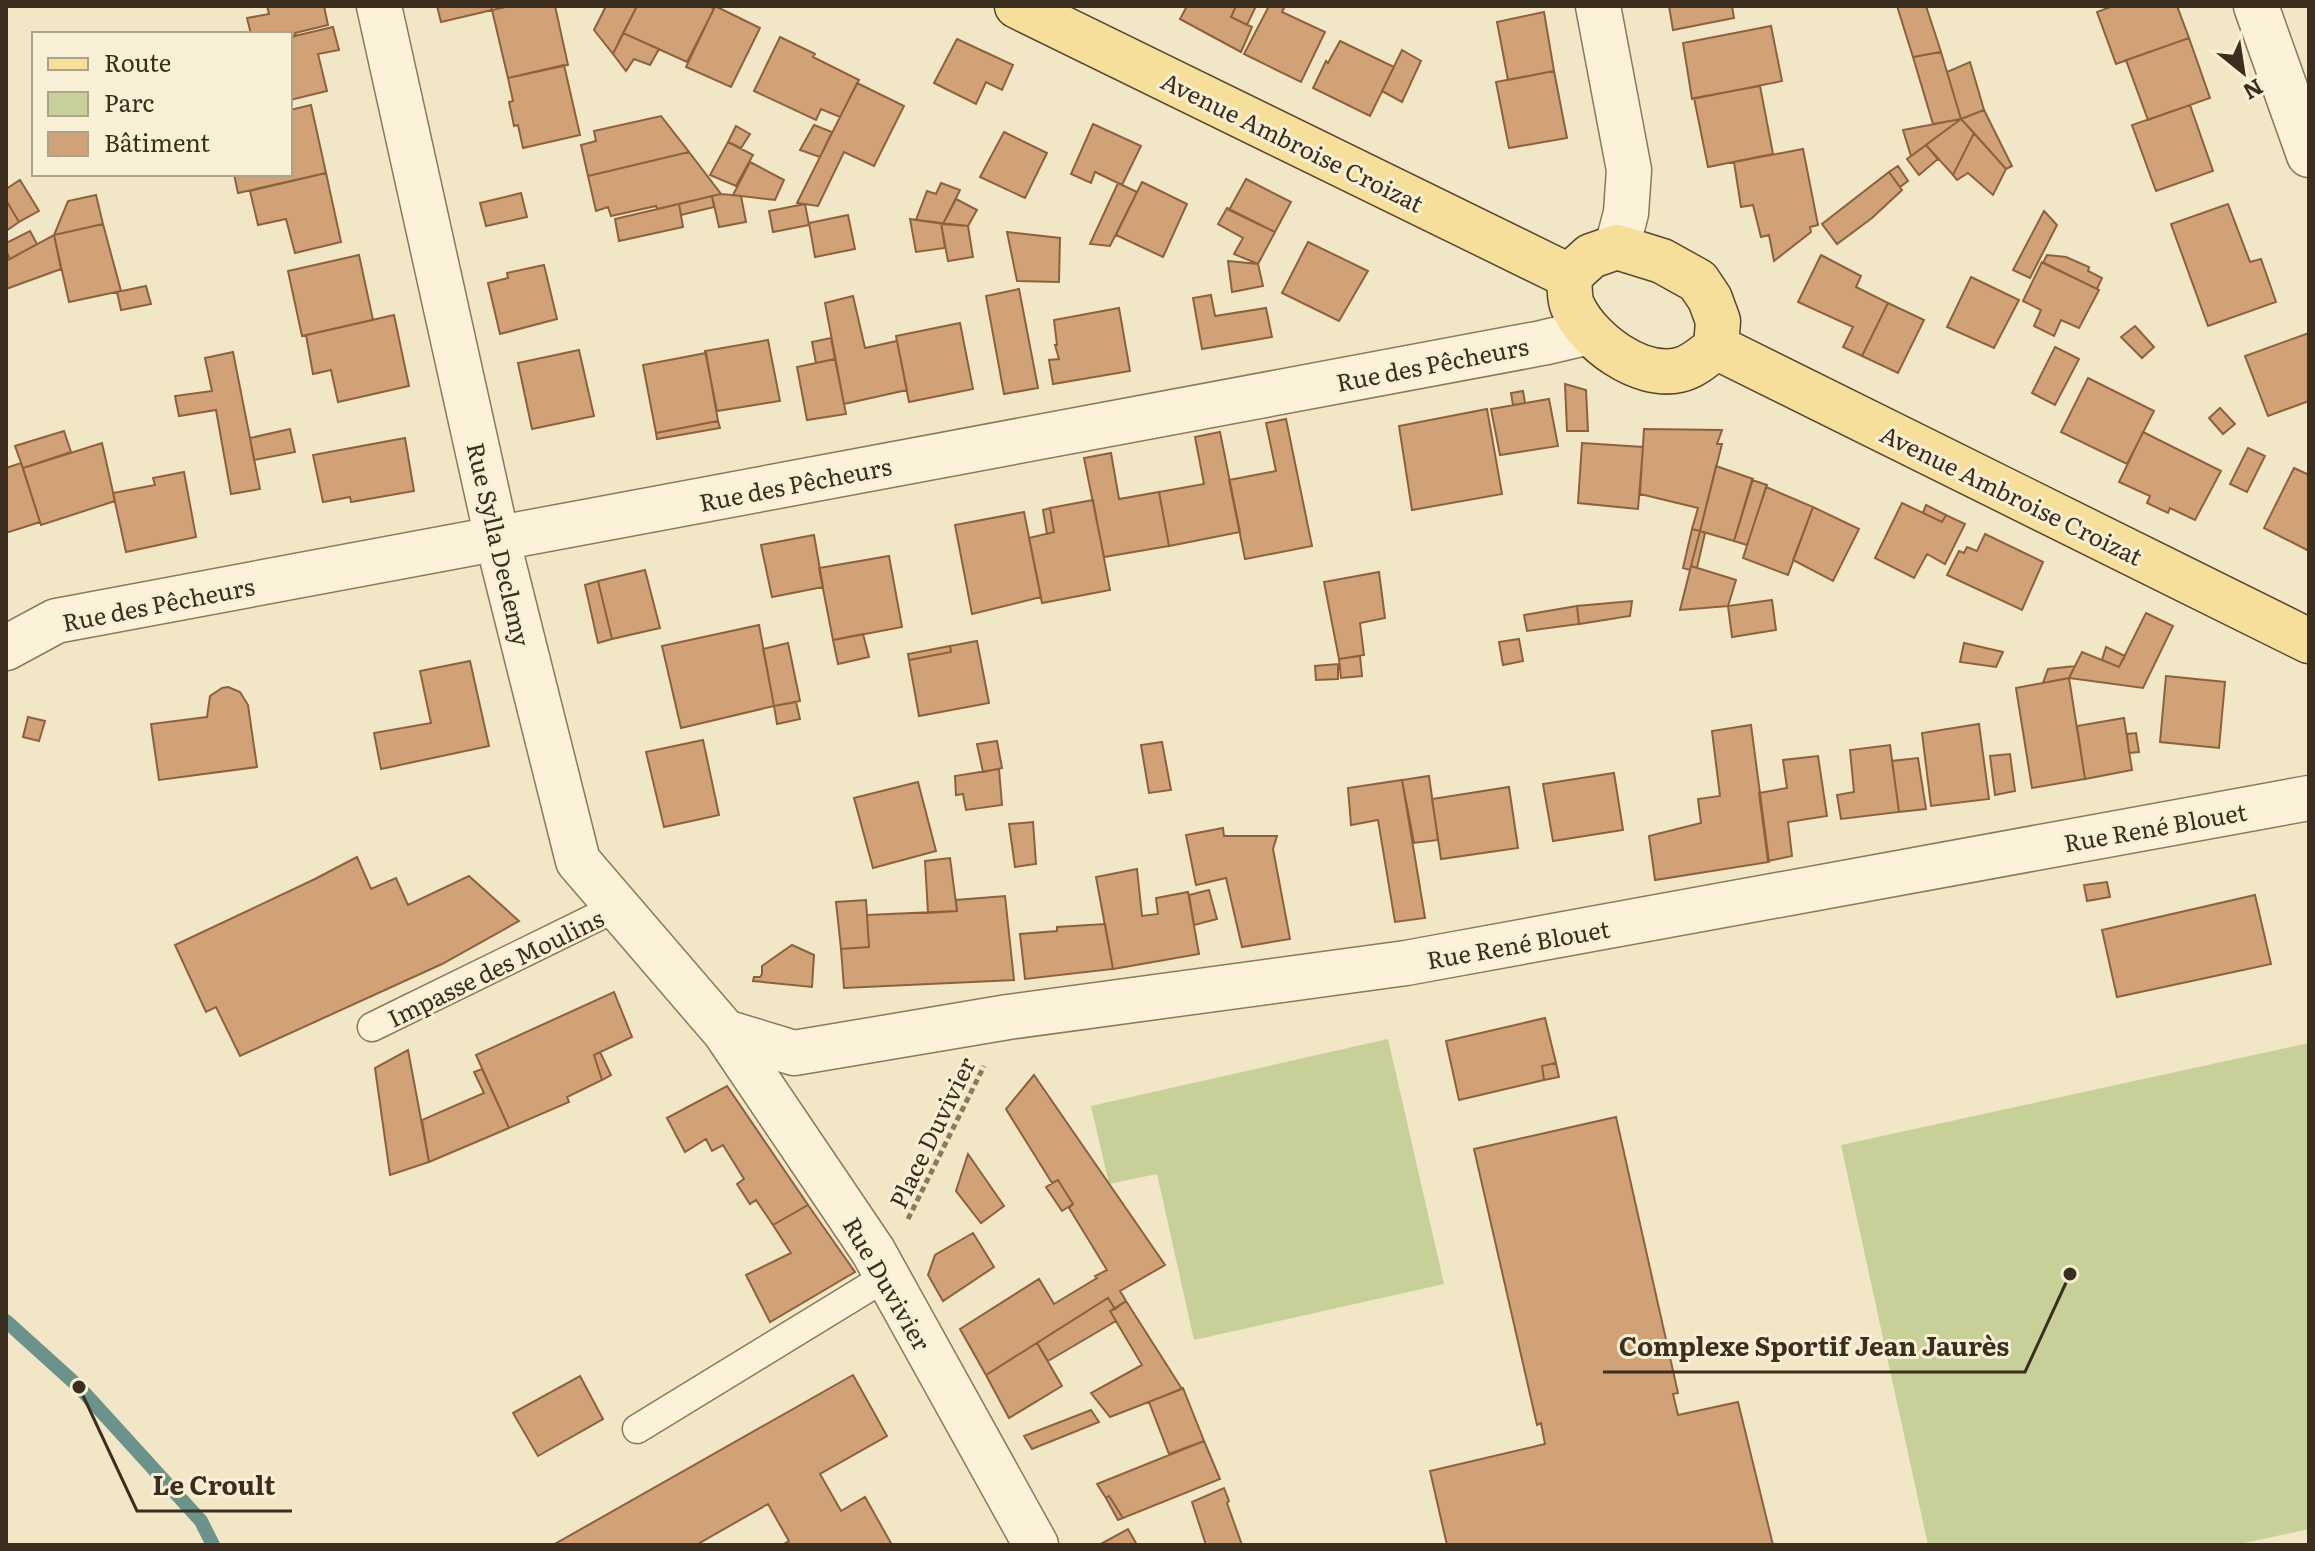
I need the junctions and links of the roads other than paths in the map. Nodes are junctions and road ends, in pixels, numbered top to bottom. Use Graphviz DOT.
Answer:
graph roads {
  1 [pos="379,6"];
  2 [pos="1017,6"];
  3 [pos="1598,6"];
  4 [pos="2256,6"];
  5 [pos="2309,155"];
  6 [pos="1617,247"];
  7 [pos="1569,276"];
  8 [pos="1589,332"];
  9 [pos="1716,347"];
  10 [pos="497,538"];
  11 [pos="2309,641"];
  12 [pos="6,648"];
  13 [pos="2309,798"];
  14 [pos="617,907"];
  15 [pos="372,1027"];
  16 [pos="725,1032"];
  17 [pos="880,1264"];
  18 [pos="637,1429"];
  19 [pos="1036,1545"];
  1 -- 10 [label="street, Rue Sylla Declemy"];
  2 -- 7 [label="main road, Avenue Ambroise Croizat"];
  3 -- 6 [label="street"];
  4 -- 5 [label="street"];
  6 -- 7 [label="main road"];
  6 -- 9 [label="main road"];
  7 -- 8 [label="main road"];
  8 -- 9 [label="main road"];
  8 -- 10 [label="street, Rue des Pêcheurs"];
  9 -- 11 [label="main road, Avenue Ambroise Croizat"];
  10 -- 12 [label="street, Rue des Pêcheurs"];
  10 -- 14 [label="street, Rue Sylla Declemy"];
  13 -- 16 [label="street, Rue René Blouet"];
  14 -- 15 [label="lane, Impasse des Moulins"];
  14 -- 16 [label="street, Rue Sylla Declemy"];
  16 -- 17 [label="street, Rue Duvivier"];
  17 -- 18 [label="lane"];
  17 -- 19 [label="street, Rue Duvivier"];
}
